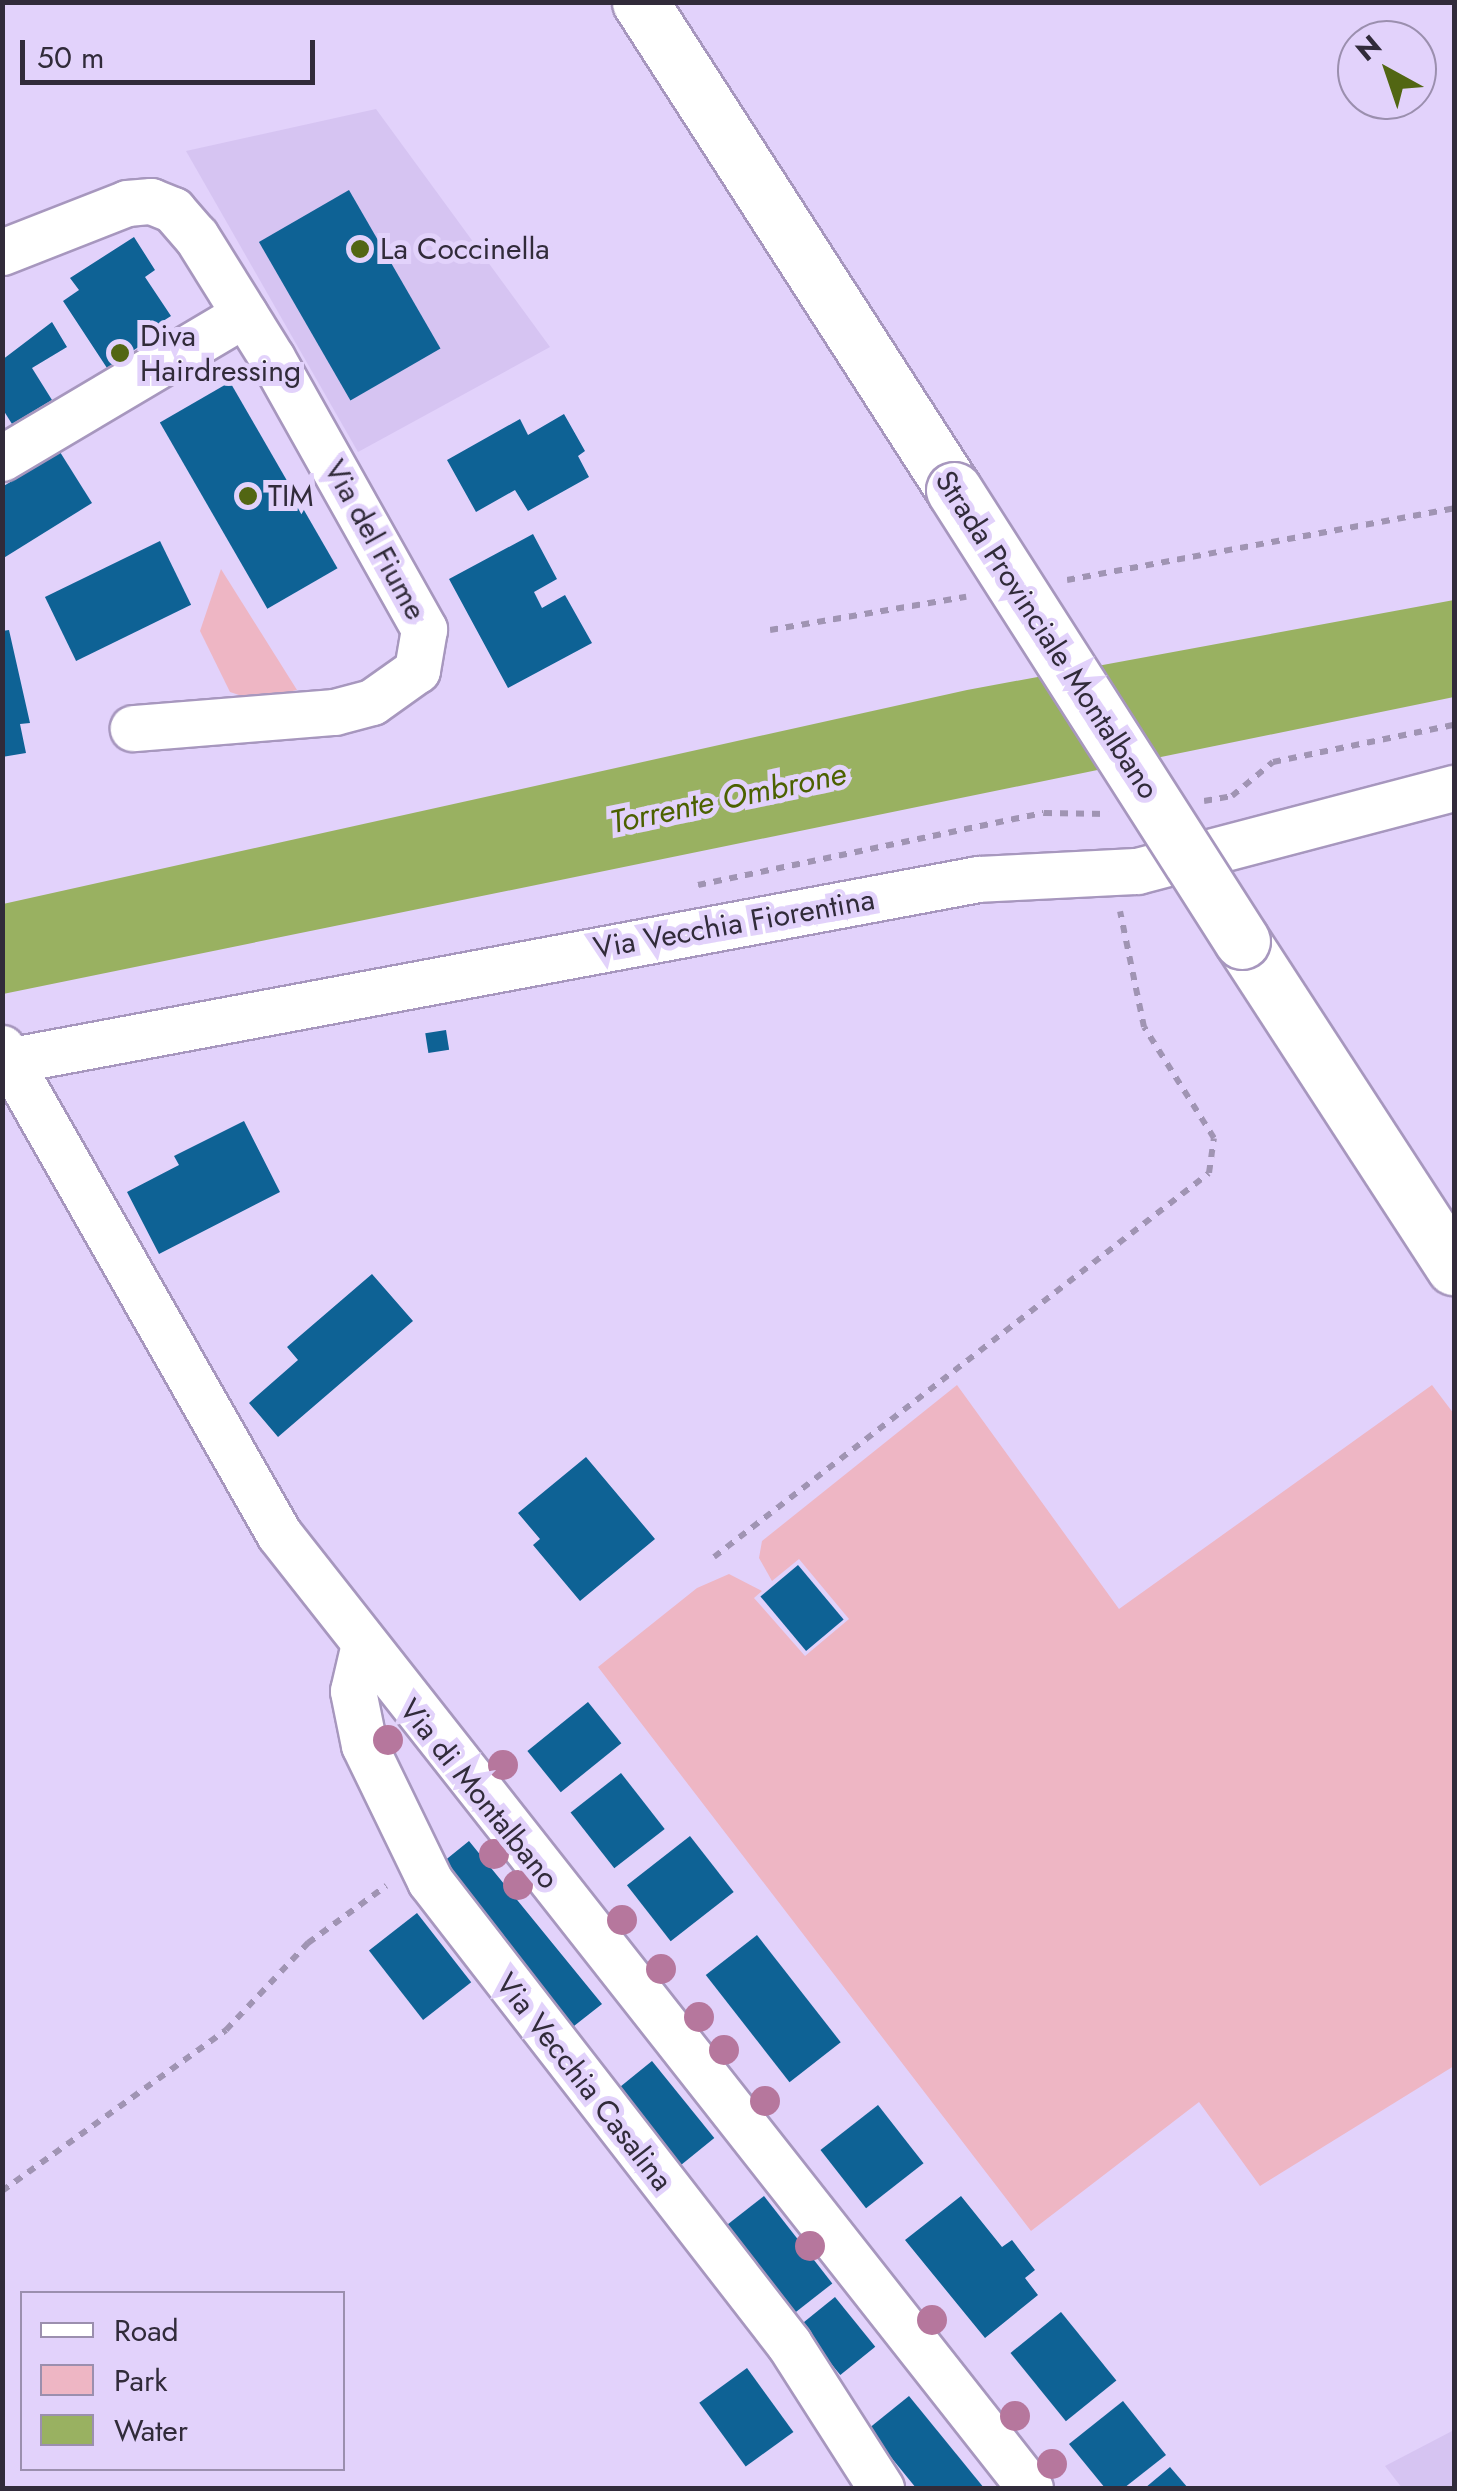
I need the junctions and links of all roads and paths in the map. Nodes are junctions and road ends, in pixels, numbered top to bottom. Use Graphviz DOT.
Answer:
graph roads {
  1 [pos="640,2"];
  2 [pos="2,252"];
  3 [pos="245,314"];
  4 [pos="2,458"];
  5 [pos="1454,508"];
  6 [pos="1046,584"];
  7 [pos="986,594"];
  8 [pos="770,630"];
  9 [pos="133,728"];
  10 [pos="1454,788"];
  11 [pos="1114,874"];
  12 [pos="5,1057"];
  13 [pos="1454,1267"];
  14 [pos="714,1557"];
  15 [pos="363,1648"];
  16 [pos="420,1862"];
  17 [pos="2,2190"];
  18 [pos="881,2488"];
  19 [pos="1030,2488"];
  1 -- 13 [label="main road, Strada Provinciale Montalbano, bridge"];
  2 -- 3 [label="street, Via del Fiume"];
  3 -- 4 [label="street"];
  3 -- 9 [label="street, Via del Fiume"];
  5 -- 6 [label="path"];
  7 -- 8 [label="path"];
  10 -- 11 [label="street, Via Vecchia Fiorentina"];
  11 -- 12 [label="street, Via Vecchia Fiorentina"];
  11 -- 14 [label="path"];
  12 -- 15 [label="street, Via di Montalbano"];
  15 -- 16 [label="street, Via Vecchia Casalina"];
  15 -- 19 [label="street, Via di Montalbano"];
  16 -- 17 [label="path"];
  16 -- 18 [label="street, Via Vecchia Casalina"];
}
